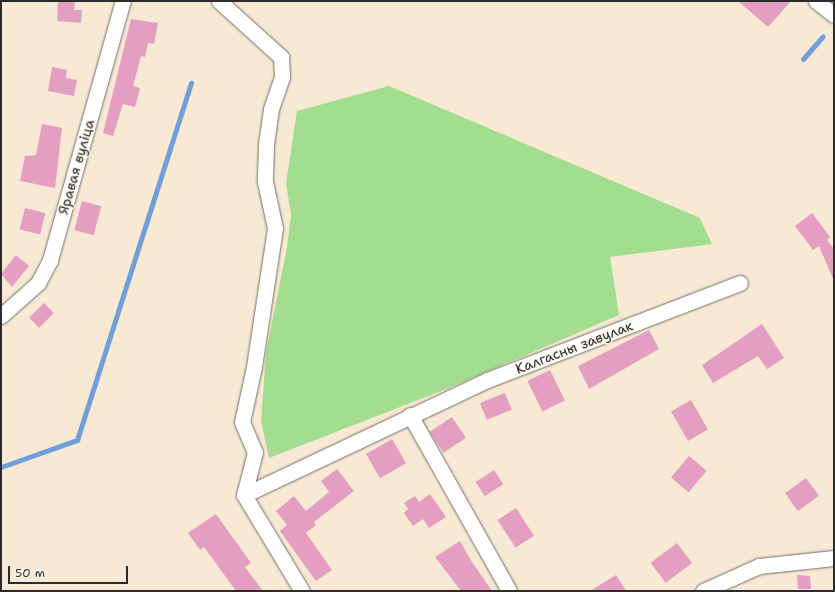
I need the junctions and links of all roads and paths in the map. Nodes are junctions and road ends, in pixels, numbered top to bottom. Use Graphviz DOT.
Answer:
graph roads {
  1 [pos="123,1"];
  2 [pos="220,1"];
  3 [pos="816,1"];
  4 [pos="834,15"];
  5 [pos="740,283"];
  6 [pos="1,316"];
  7 [pos="410,414"];
  8 [pos="244,495"];
  9 [pos="834,558"];
  10 [pos="302,591"];
  11 [pos="509,591"];
  12 [pos="703,591"];
  1 -- 6 [label="street, Яравая вуліца"];
  2 -- 8 [label="street"];
  3 -- 4 [label="street"];
  5 -- 7 [label="street, Калгасны завулак"];
  7 -- 8 [label="street, Калгасны завулак"];
  7 -- 11 [label="street"];
  8 -- 10 [label="street"];
  9 -- 12 [label="street"];
}
